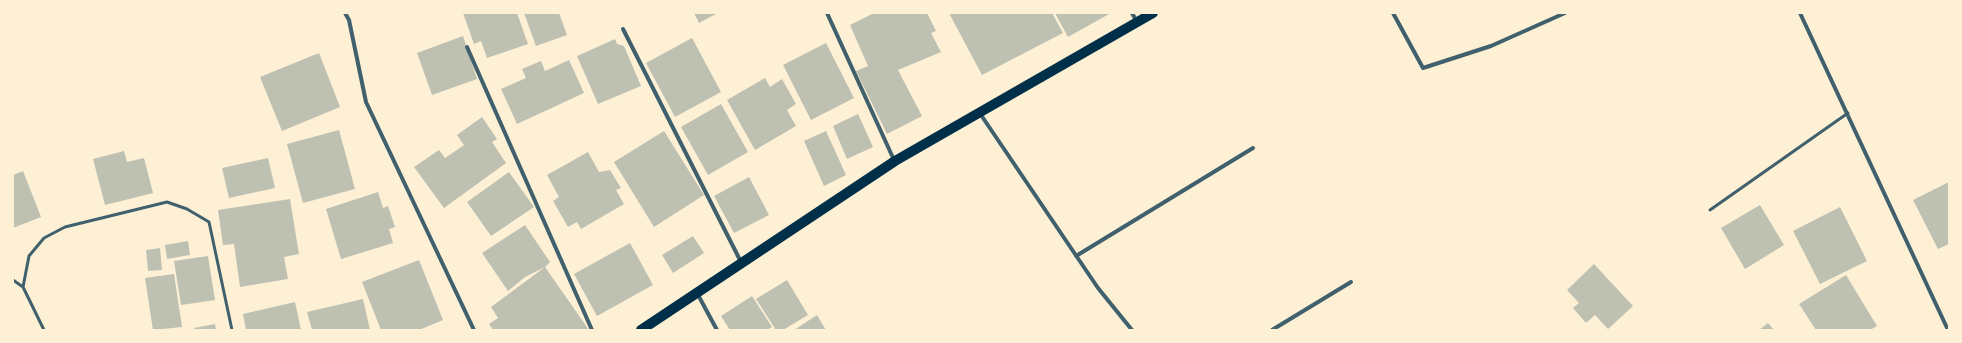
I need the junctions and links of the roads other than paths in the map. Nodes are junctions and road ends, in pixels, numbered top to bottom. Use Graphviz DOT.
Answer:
graph roads {
  1 [pos="344,13"];
  2 [pos="827,13"];
  3 [pos="1153,13"];
  4 [pos="1392,13"];
  5 [pos="1565,13"];
  6 [pos="1800,13"];
  7 [pos="1135,18"];
  8 [pos="623,29"];
  9 [pos="467,47"];
  10 [pos="979,112"];
  11 [pos="1848,113"];
  12 [pos="1253,148"];
  13 [pos="895,161"];
  14 [pos="1710,210"];
  15 [pos="1076,256"];
  16 [pos="742,263"];
  17 [pos="13,280"];
  18 [pos="1351,282"];
  19 [pos="23,287"];
  20 [pos="697,293"];
  21 [pos="44,330"];
  22 [pos="232,330"];
  23 [pos="474,330"];
  24 [pos="592,330"];
  25 [pos="641,330"];
  26 [pos="717,330"];
  27 [pos="1132,330"];
  28 [pos="1272,330"];
  29 [pos="1948,330"];
  1 -- 23 [label="street"];
  2 -- 13 [label="street"];
  3 -- 7 [label="main road"];
  4 -- 5 [label="street"];
  6 -- 11 [label="street"];
  7 -- 10 [label="main road"];
  8 -- 16 [label="street"];
  9 -- 24 [label="street"];
  10 -- 13 [label="main road"];
  10 -- 15 [label="street"];
  11 -- 14 [label="lane"];
  11 -- 29 [label="street"];
  12 -- 15 [label="street"];
  13 -- 16 [label="main road"];
  15 -- 27 [label="street"];
  16 -- 20 [label="main road"];
  17 -- 19 [label="lane"];
  18 -- 28 [label="street"];
  19 -- 21 [label="lane"];
  19 -- 22 [label="lane"];
  20 -- 25 [label="main road"];
  20 -- 26 [label="street"];
}
